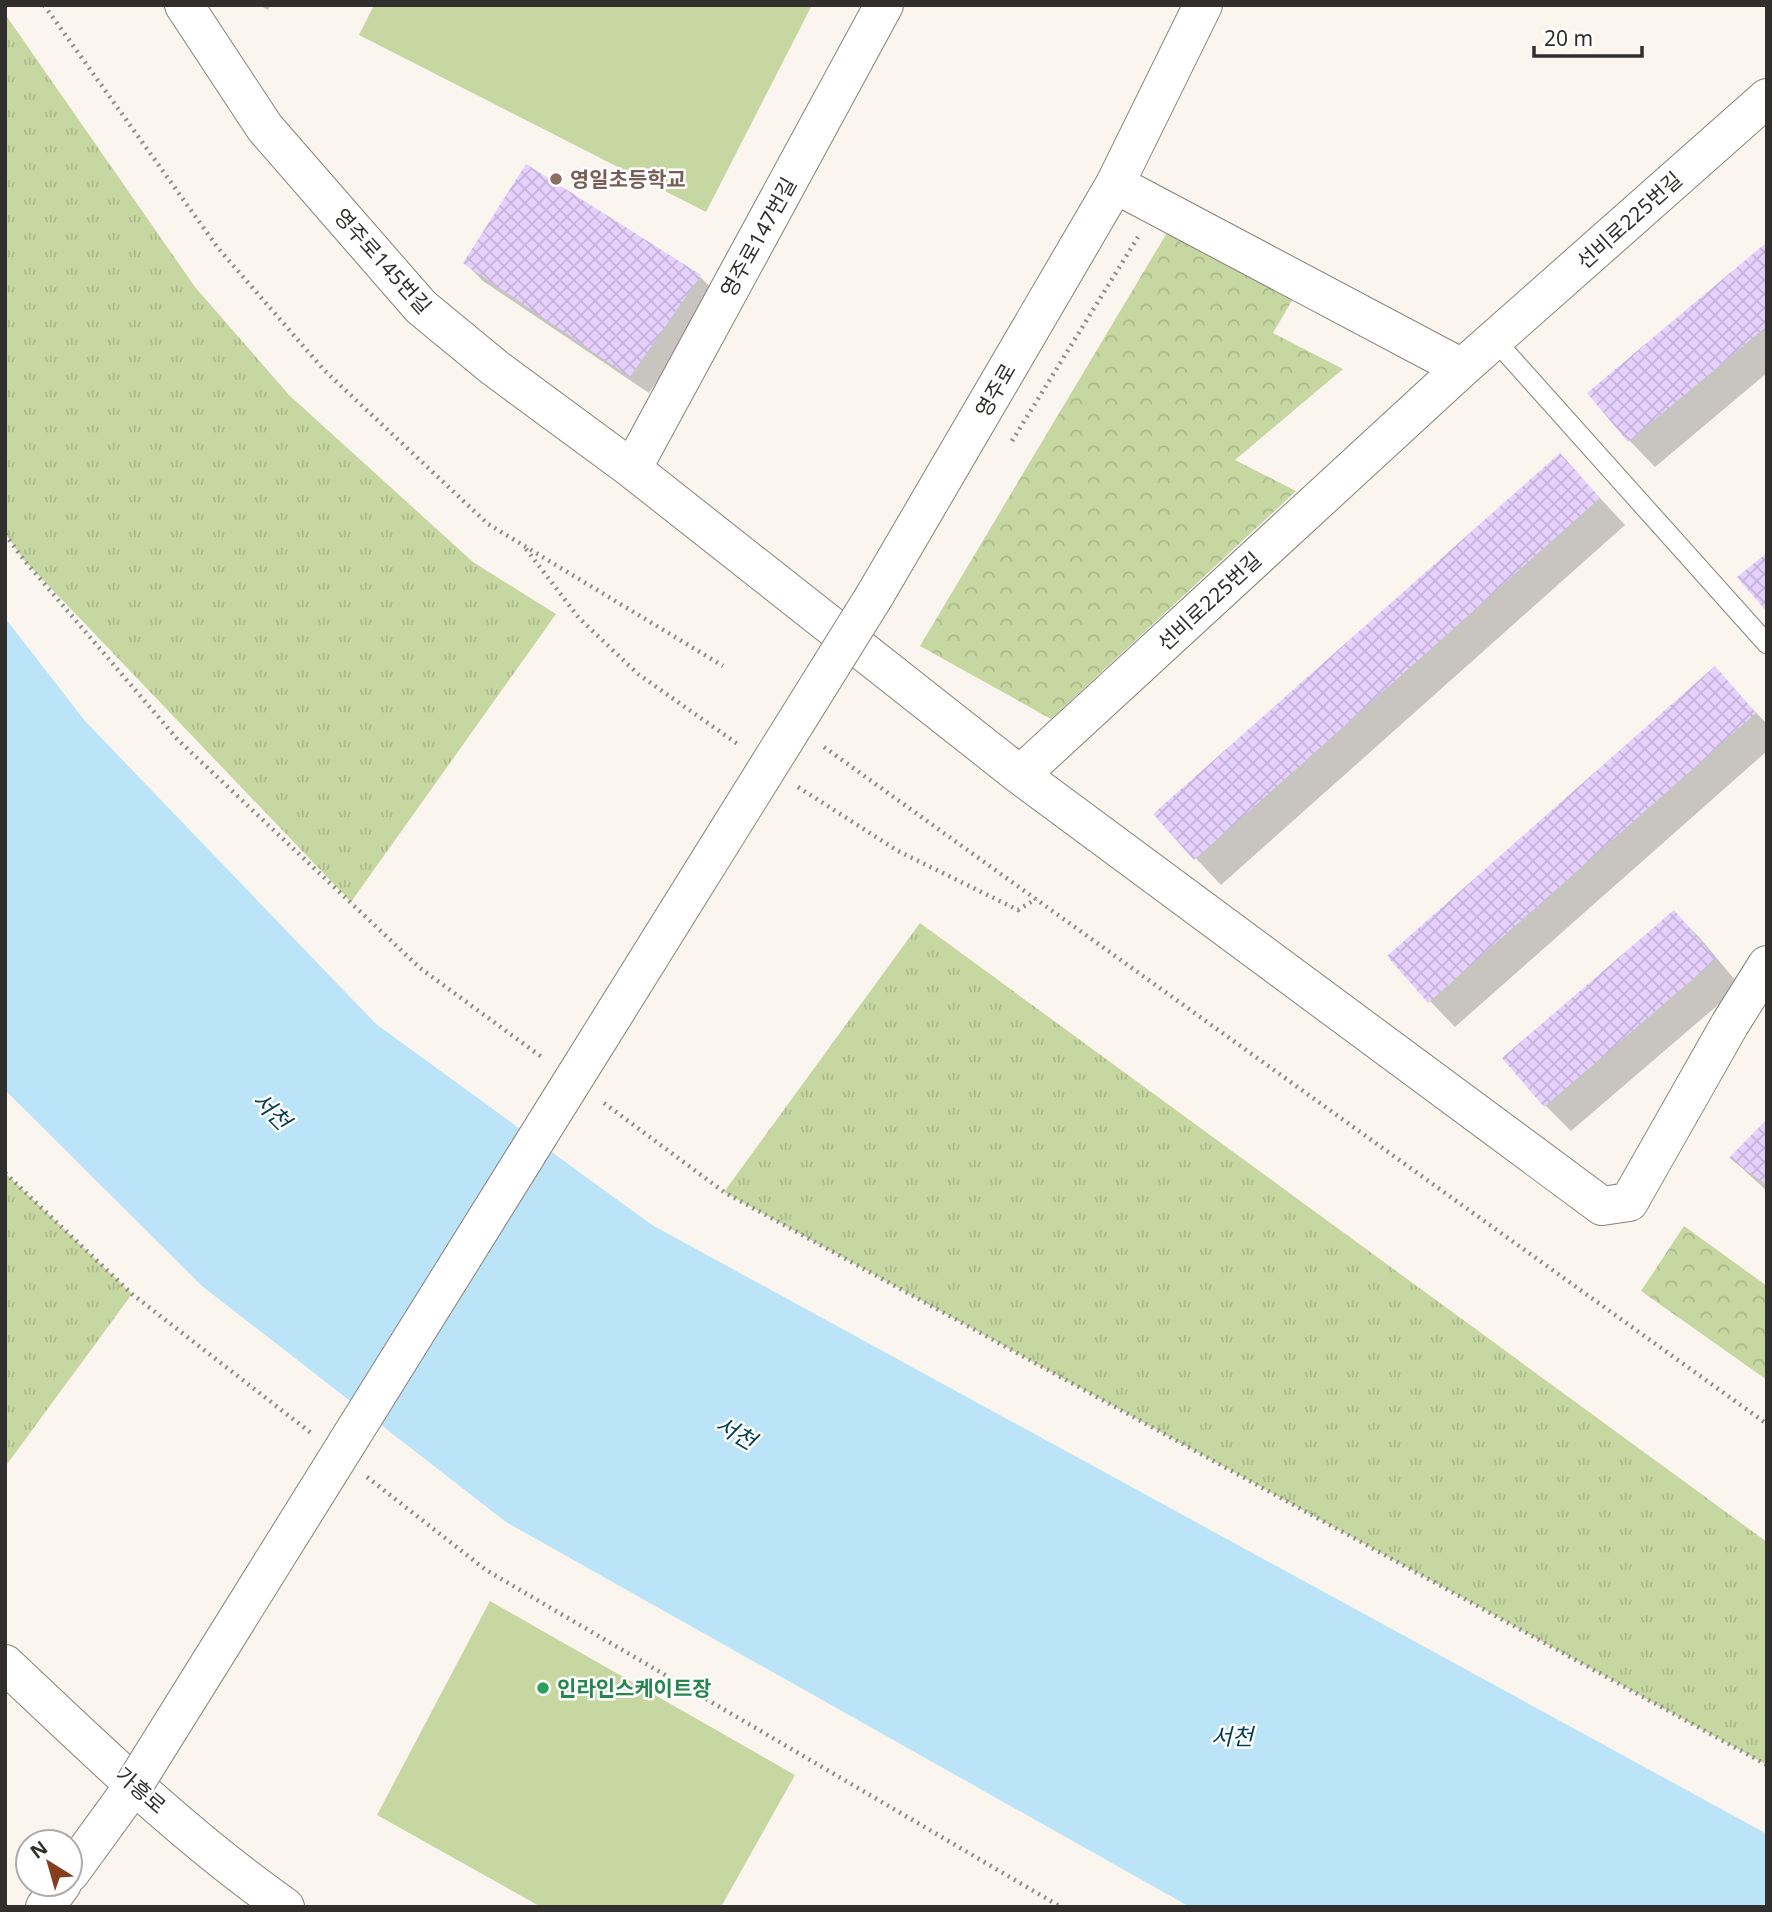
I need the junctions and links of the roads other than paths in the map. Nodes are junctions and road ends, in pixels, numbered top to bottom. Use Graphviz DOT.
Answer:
graph roads {
  1 [pos="184,5"];
  2 [pos="884,5"];
  3 [pos="1203,5"];
  4 [pos="1767,98"];
  5 [pos="1115,184"];
  6 [pos="1494,339"];
  7 [pos="1462,368"];
  8 [pos="632,470"];
  9 [pos="1767,645"];
  10 [pos="1020,775"];
  11 [pos="1767,965"];
  12 [pos="5,1664"];
  13 [pos="134,1785"];
  14 [pos="84,1854"];
  15 [pos="285,1907"];
  1 -- 8 [label="street, 영주로145번길"];
  2 -- 8 [label="street, 영주로147번길"];
  3 -- 5 [label="street, 영주로"];
  4 -- 6 [label="street, 선비로225번길"];
  5 -- 7 [label="street"];
  5 -- 13 [label="street, 영주로, bridge"];
  6 -- 7 [label="street, 선비로225번길"];
  6 -- 9 [label="lane"];
  7 -- 10 [label="street, 선비로225번길"];
  8 -- 10 [label="street"];
  10 -- 11 [label="street"];
  12 -- 13 [label="street, 가흥로"];
  13 -- 14 [label="street"];
  13 -- 15 [label="street, 가흥로"];
}
